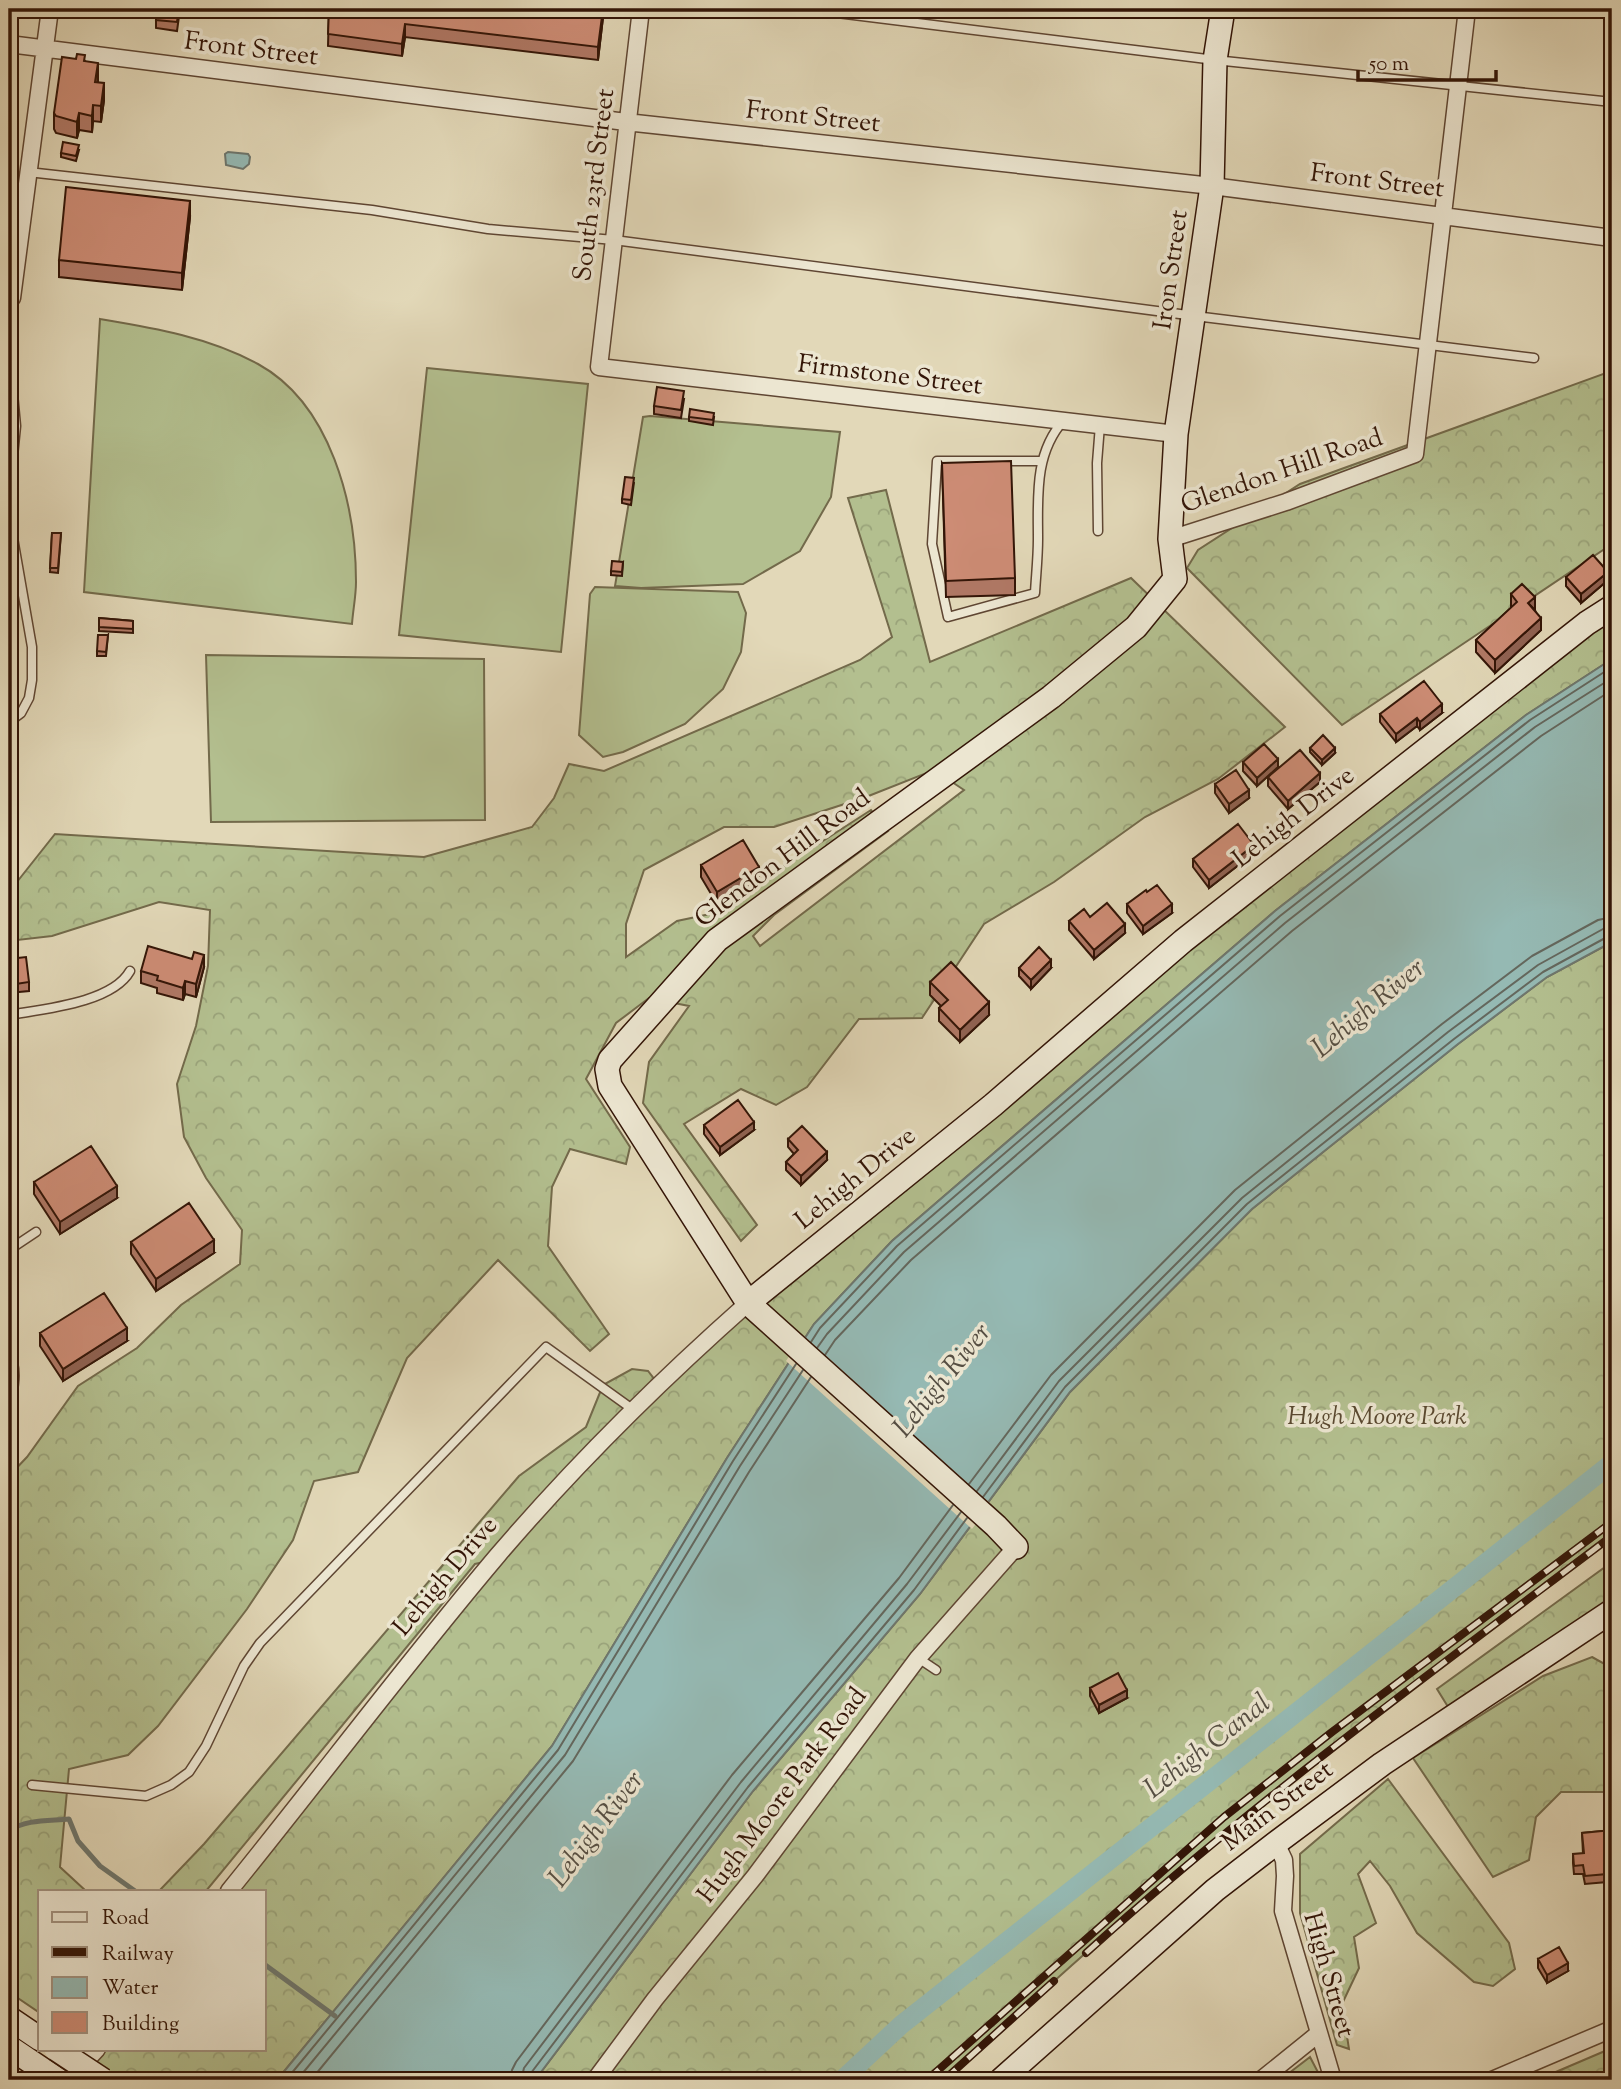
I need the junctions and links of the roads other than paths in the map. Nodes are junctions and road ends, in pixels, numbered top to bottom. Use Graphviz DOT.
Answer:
graph roads {
  1 [pos="50,9"];
  2 [pos="641,9"];
  3 [pos="805,9"];
  4 [pos="1223,9"];
  5 [pos="1467,9"];
  6 [pos="9,44"];
  7 [pos="44,49"];
  8 [pos="1215,60"];
  9 [pos="1459,87"];
  10 [pos="1612,102"];
  11 [pos="626,122"];
  12 [pos="28,172"];
  13 [pos="1212,186"];
  14 [pos="1443,215"];
  15 [pos="1612,239"];
  16 [pos="614,240"];
  17 [pos="10,298"];
  18 [pos="1195,316"];
  19 [pos="9,325"];
  20 [pos="1427,346"];
  21 [pos="9,351"];
  22 [pos="1534,358"];
  23 [pos="599,368"];
  24 [pos="1064,421"];
  25 [pos="1100,425"];
  26 [pos="1176,433"];
  27 [pos="1042,461"];
  28 [pos="9,496"];
  29 [pos="9,515"];
  30 [pos="1098,531"];
  31 [pos="1170,539"];
  32 [pos="1612,607"];
  33 [pos="9,722"];
  34 [pos="130,971"];
  35 [pos="9,1015"];
  36 [pos="36,1232"];
  37 [pos="9,1250"];
  38 [pos="748,1303"];
  39 [pos="9,1351"];
  40 [pos="9,1408"];
  41 [pos="635,1410"];
  42 [pos="1016,1547"];
  43 [pos="1612,1611"];
  44 [pos="918,1658"];
  45 [pos="936,1670"];
  46 [pos="32,1785"];
  47 [pos="1276,1843"];
  48 [pos="230,1890"];
  49 [pos="9,2018"];
  50 [pos="1612,2029"];
  51 [pos="1318,2034"];
  52 [pos="38,2038"];
  53 [pos="9,2047"];
  54 [pos="57,2050"];
  55 [pos="96,2050"];
  56 [pos="58,2080"];
  57 [pos="68,2080"];
  58 [pos="103,2080"];
  59 [pos="596,2080"];
  60 [pos="1001,2080"];
  61 [pos="1261,2080"];
  62 [pos="1333,2080"];
  63 [pos="1492,2080"];
  1 -- 7 [label="street"];
  2 -- 11 [label="street, South 23rd Street"];
  3 -- 8 [label="lane"];
  4 -- 8 [label="street, Iron Street"];
  5 -- 9 [label="street"];
  6 -- 7 [label="street, Front Street"];
  7 -- 11 [label="street, Front Street"];
  7 -- 12 [label="street"];
  8 -- 9 [label="lane"];
  8 -- 13 [label="street, Iron Street"];
  9 -- 10 [label="lane"];
  9 -- 14 [label="street"];
  11 -- 13 [label="street, Front Street"];
  11 -- 16 [label="street, South 23rd Street"];
  12 -- 16 [label="lane"];
  12 -- 17 [label="street"];
  13 -- 14 [label="street, Front Street"];
  13 -- 18 [label="street, Iron Street"];
  14 -- 15 [label="street, Front Street"];
  14 -- 20 [label="street"];
  16 -- 18 [label="lane"];
  16 -- 23 [label="street, South 23rd Street"];
  17 -- 19 [label="lane"];
  18 -- 20 [label="lane"];
  18 -- 26 [label="street, Iron Street"];
  20 -- 22 [label="lane"];
  20 -- 31 [label="street, Glendon Hill Road"];
  21 -- 28 [label="lane"];
  23 -- 24 [label="street, Firmstone Street"];
  24 -- 25 [label="street, Firmstone Street"];
  24 -- 27 [label="lane"];
  25 -- 26 [label="street, Firmstone Street"];
  25 -- 30 [label="lane"];
  26 -- 31 [label="street, Iron Street"];
  27 -- 27 [label="lane"];
  29 -- 33 [label="lane"];
  31 -- 38 [label="street, Glendon Hill Road"];
  32 -- 38 [label="street, Lehigh Drive"];
  34 -- 35 [label="lane"];
  36 -- 37 [label="lane"];
  38 -- 41 [label="street, Lehigh Drive"];
  38 -- 42 [label="street, Glendon Hill Road"];
  39 -- 40 [label="lane"];
  41 -- 46 [label="lane"];
  41 -- 48 [label="street, Lehigh Drive"];
  42 -- 44 [label="street, Hugh Moore Park Road"];
  43 -- 47 [label="street, Main Street"];
  44 -- 45 [label="lane"];
  44 -- 59 [label="street, Hugh Moore Park Road"];
  47 -- 51 [label="street, High Street"];
  47 -- 60 [label="street, Main Street"];
  49 -- 52 [label="street"];
  50 -- 63 [label="street"];
  51 -- 61 [label="street"];
  51 -- 62 [label="street, High Street"];
  53 -- 56 [label="street"];
  54 -- 58 [label="street, bridge"];
  55 -- 57 [label="street"];
}
